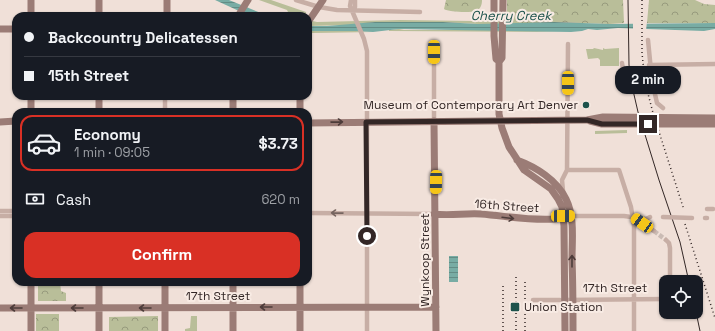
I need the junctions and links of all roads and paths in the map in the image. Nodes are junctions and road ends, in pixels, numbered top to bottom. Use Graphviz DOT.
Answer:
graph roads {
  1 [pos="31,0"];
  2 [pos="99,0"];
  3 [pos="167,0"];
  4 [pos="248,0"];
  5 [pos="296,0"];
  6 [pos="323,0"];
  7 [pos="352,0"];
  8 [pos="355,0"];
  9 [pos="494,0"];
  10 [pos="504,0"];
  11 [pos="316,10"];
  12 [pos="353,11"];
  13 [pos="31,12"];
  14 [pos="99,12"];
  15 [pos="167,12"];
  16 [pos="240,12"];
  17 [pos="420,12"];
  18 [pos="312,16"];
  19 [pos="0,29"];
  20 [pos="12,29"];
  21 [pos="648,40"];
  22 [pos="568,44"];
  23 [pos="434,45"];
  24 [pos="499,61"];
  25 [pos="622,63"];
  26 [pos="715,64"];
  27 [pos="650,65"];
  28 [pos="624,76"];
  29 [pos="663,108"];
  30 [pos="715,118"];
  31 [pos="568,120"];
  32 [pos="587,120"];
  33 [pos="12,121"];
  34 [pos="434,121"];
  35 [pos="501,121"];
  36 [pos="0,122"];
  37 [pos="366,122"];
  38 [pos="312,123"];
  39 [pos="715,124"];
  40 [pos="516,160"];
  41 [pos="566,172"];
  42 [pos="549,178"];
  43 [pos="564,195"];
  44 [pos="707,209"];
  45 [pos="713,209"];
  46 [pos="0,211"];
  47 [pos="12,211"];
  48 [pos="312,213"];
  49 [pos="367,214"];
  50 [pos="434,214"];
  51 [pos="0,216"];
  52 [pos="12,216"];
  53 [pos="563,216"];
  54 [pos="571,216"];
  55 [pos="633,217"];
  56 [pos="650,217"];
  57 [pos="663,218"];
  58 [pos="692,218"];
  59 [pos="654,231"];
  60 [pos="667,242"];
  61 [pos="669,275"];
  62 [pos="31,286"];
  63 [pos="98,286"];
  64 [pos="165,286"];
  65 [pos="233,286"];
  66 [pos="300,286"];
  67 [pos="634,299"];
  68 [pos="659,299"];
  69 [pos="533,300"];
  70 [pos="562,300"];
  71 [pos="573,300"];
  72 [pos="233,307"];
  73 [pos="300,307"];
  74 [pos="367,307"];
  75 [pos="436,307"];
  76 [pos="0,308"];
  77 [pos="31,308"];
  78 [pos="98,308"];
  79 [pos="166,308"];
  80 [pos="31,331"];
  81 [pos="99,331"];
  82 [pos="166,331"];
  83 [pos="233,331"];
  84 [pos="300,331"];
  85 [pos="367,331"];
  86 [pos="436,331"];
  87 [pos="565,331"];
  88 [pos="573,331"];
  89 [pos="634,331"];
  1 -- 13 [label="street"];
  2 -- 14 [label="street"];
  3 -- 15 [label="street"];
  4 -- 16 [label="street"];
  5 -- 11 [label="street"];
  6 -- 11 [label="street"];
  7 -- 12 [label="street"];
  8 -- 12 [label="street"];
  9 -- 24 [label="street"];
  10 -- 24 [label="street"];
  11 -- 12 [label="street"];
  11 -- 18 [label="street"];
  12 -- 17 [label="street"];
  12 -- 37 [label="street"];
  19 -- 20 [label="street"];
  21 -- 27 [label="street"];
  22 -- 31 [label="street"];
  23 -- 34 [label="street, Wynkoop Street"];
  24 -- 35 [label="street"];
  25 -- 28 [label="street"];
  26 -- 27 [label="street"];
  27 -- 29 [label="street"];
  30 -- 32 [label="street"];
  31 -- 32 [label="street"];
  31 -- 35 [label="street"];
  31 -- 41 [label="street"];
  32 -- 39 [label="street"];
  33 -- 36 [label="street"];
  34 -- 35 [label="street"];
  34 -- 37 [label="street"];
  34 -- 50 [label="street, Wynkoop Street"];
  35 -- 40 [label="street"];
  38 -- 37 [label="street, one-way"];
  37 -- 49 [label="street"];
  40 -- 42 [label="street"];
  40 -- 53 [label="street"];
  41 -- 42 [label="street"];
  41 -- 43 [label="street"];
  41 -- 55 [label="street"];
  42 -- 43 [label="street"];
  43 -- 54 [label="street"];
  44 -- 45 [label="street"];
  46 -- 47 [label="street"];
  49 -- 48 [label="street, one-way"];
  49 -- 50 [label="street"];
  49 -- 74 [label="street"];
  50 -- 53 [label="street, 16th Street, one-way"];
  50 -- 75 [label="street, Wynkoop Street"];
  51 -- 52 [label="street"];
  53 -- 54 [label="street, 16th Street"];
  53 -- 70 [label="street"];
  54 -- 55 [label="street, 16th Street"];
  71 -- 54 [label="street, one-way"];
  55 -- 56 [label="street, 16th Street"];
  55 -- 59 [label="street"];
  55 -- 67 [label="street"];
  57 -- 58 [label="street, bridge"];
  60 -- 61 [label="street"];
  62 -- 77 [label="street"];
  63 -- 78 [label="street"];
  64 -- 79 [label="street"];
  65 -- 72 [label="street"];
  66 -- 73 [label="street"];
  67 -- 68 [label="street, 17th Street"];
  67 -- 71 [label="street, 17th Street"];
  67 -- 89 [label="street"];
  69 -- 70 [label="street, 17th Street"];
  70 -- 71 [label="street, 17th Street"];
  70 -- 87 [label="street"];
  71 -- 88 [label="street"];
  73 -- 72 [label="street, 17th Street, one-way"];
  72 -- 79 [label="street, 17th Street"];
  72 -- 83 [label="street"];
  73 -- 74 [label="street, 17th Street"];
  73 -- 84 [label="street"];
  74 -- 75 [label="street, 17th Street"];
  74 -- 85 [label="street"];
  75 -- 86 [label="street, Wynkoop Street"];
  77 -- 76 [label="street, 17th Street, one-way"];
  78 -- 77 [label="street, 17th Street, one-way"];
  77 -- 80 [label="street"];
  79 -- 78 [label="street, 17th Street, one-way"];
  78 -- 81 [label="street"];
  79 -- 82 [label="street"];
}
